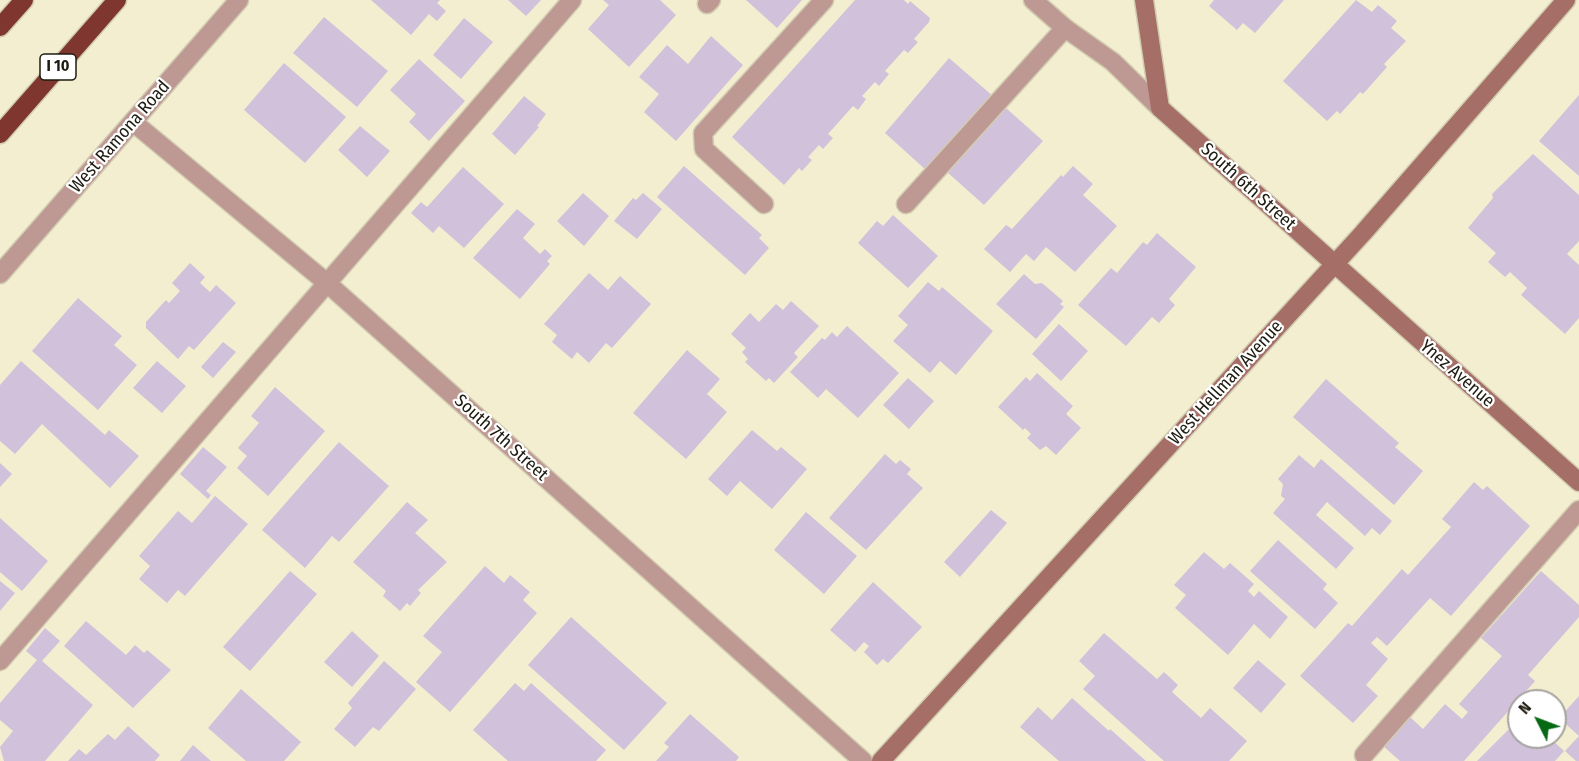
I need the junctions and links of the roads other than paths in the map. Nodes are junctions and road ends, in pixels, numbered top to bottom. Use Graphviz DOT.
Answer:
graph roads {
  1 [pos="24,0"];
  2 [pos="117,0"];
  3 [pos="239,0"];
  4 [pos="572,0"];
  5 [pos="824,0"];
  6 [pos="1033,0"];
  7 [pos="1144,0"];
  8 [pos="1563,1"];
  9 [pos="0,27"];
  10 [pos="1065,28"];
  11 [pos="1160,108"];
  12 [pos="133,122"];
  13 [pos="0,135"];
  14 [pos="764,204"];
  15 [pos="906,204"];
  16 [pos="1334,266"];
  17 [pos="0,274"];
  18 [pos="327,283"];
  19 [pos="1579,482"];
  20 [pos="1579,510"];
  21 [pos="0,661"];
  22 [pos="1364,755"];
  23 [pos="863,761"];
  24 [pos="881,761"];
  1 -- 9 [label="highway"];
  2 -- 13 [label="highway, I 10"];
  3 -- 12 [label="street, West Ramona Road"];
  4 -- 18 [label="street"];
  5 -- 14 [label="street"];
  6 -- 10 [label="street, South 6th Street"];
  7 -- 11 [label="street"];
  8 -- 16 [label="street, West Hellman Avenue"];
  10 -- 11 [label="street, South 6th Street"];
  10 -- 15 [label="street"];
  11 -- 16 [label="street, South 6th Street"];
  12 -- 17 [label="street, West Ramona Road"];
  12 -- 18 [label="street, South 7th Street"];
  16 -- 19 [label="street, Ynez Avenue"];
  16 -- 24 [label="street, West Hellman Avenue"];
  18 -- 21 [label="street"];
  18 -- 23 [label="street, South 7th Street"];
  20 -- 22 [label="street"];
}
